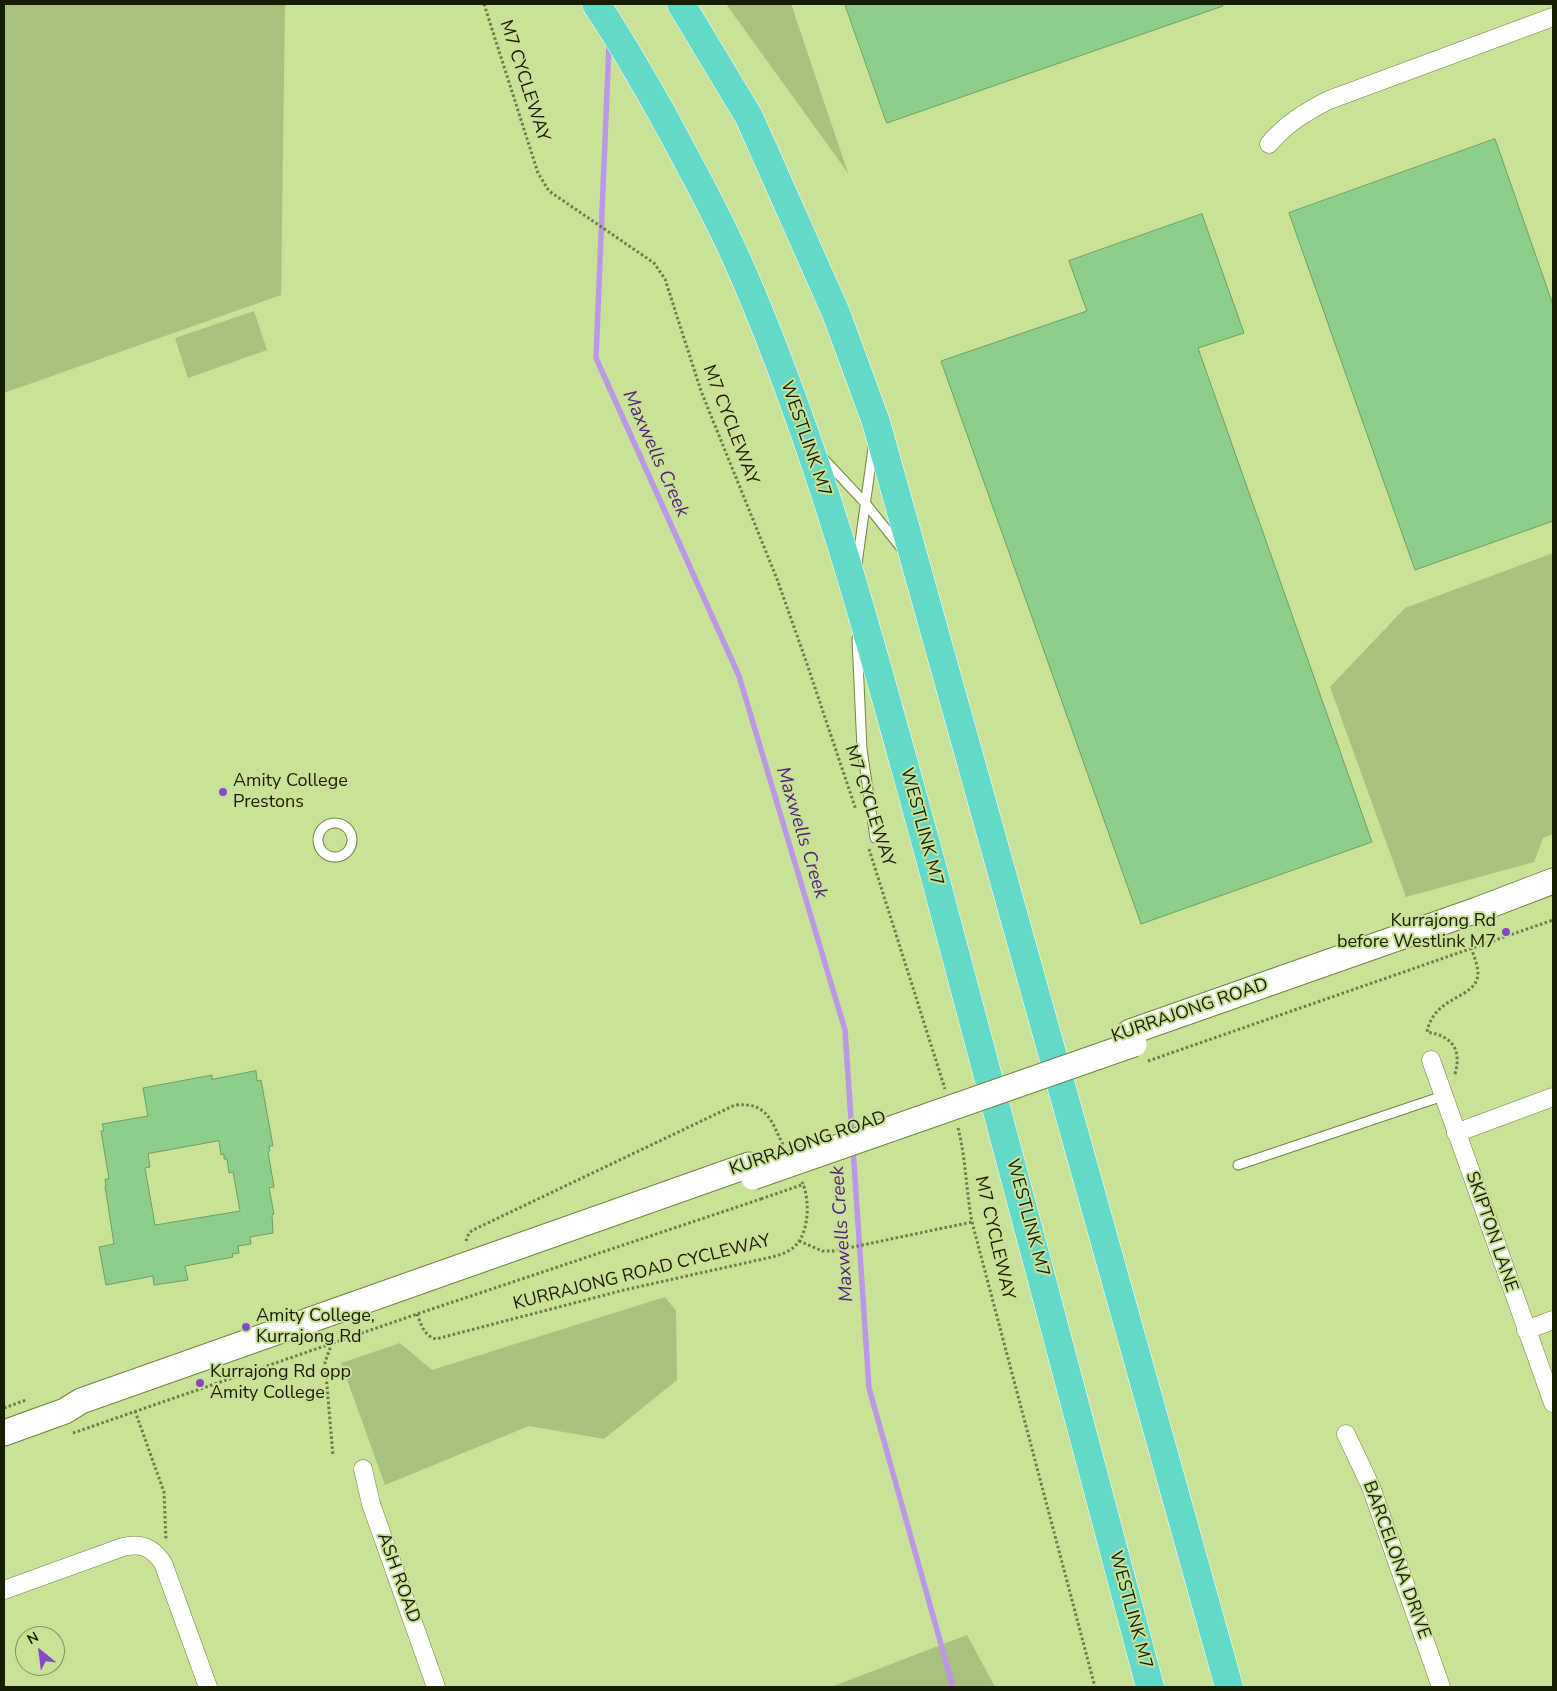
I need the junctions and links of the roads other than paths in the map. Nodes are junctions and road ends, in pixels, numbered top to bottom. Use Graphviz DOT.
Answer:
graph roads {
  1 [pos="596,4"];
  2 [pos="681,4"];
  3 [pos="1553,16"];
  4 [pos="1269,144"];
  5 [pos="876,422"];
  6 [pos="805,438"];
  7 [pos="866,504"];
  8 [pos="918,569"];
  9 [pos="854,591"];
  10 [pos="875,838"];
  11 [pos="1553,881"];
  12 [pos="1553,895"];
  13 [pos="1135,1046"];
  14 [pos="1431,1060"];
  15 [pos="1443,1096"];
  16 [pos="1553,1097"];
  17 [pos="1070,1120"];
  18 [pos="1456,1133"];
  19 [pos="1238,1165"];
  20 [pos="1022,1197"];
  21 [pos="1553,1320"];
  22 [pos="1526,1330"];
  23 [pos="1553,1404"];
  24 [pos="4,1433"];
  25 [pos="1346,1434"];
  26 [pos="363,1468"];
  27 [pos="4,1590"];
  28 [pos="208,1687"];
  29 [pos="436,1687"];
  30 [pos="1150,1687"];
  31 [pos="1168,1687"];
  32 [pos="1229,1687"];
  33 [pos="1242,1687"];
  34 [pos="1441,1687"];
  1 -- 6 [label="highway, WESTLINK M7"];
  2 -- 5 [label="highway"];
  3 -- 4 [label="street"];
  5 -- 7 [label="lane"];
  5 -- 8 [label="highway"];
  6 -- 7 [label="lane"];
  6 -- 9 [label="highway, WESTLINK M7"];
  7 -- 8 [label="lane"];
  7 -- 9 [label="lane"];
  8 -- 17 [label="highway"];
  9 -- 10 [label="lane"];
  9 -- 20 [label="highway, WESTLINK M7"];
  11 -- 13 [label="main road, KURRAJONG ROAD"];
  12 -- 13 [label="main road, KURRAJONG ROAD"];
  13 -- 24 [label="main road, KURRAJONG ROAD"];
  14 -- 15 [label="street, SKIPTON LANE"];
  15 -- 18 [label="street, SKIPTON LANE"];
  15 -- 19 [label="lane"];
  16 -- 18 [label="street"];
  17 -- 32 [label="highway"];
  17 -- 33 [label="highway"];
  18 -- 22 [label="street, SKIPTON LANE"];
  20 -- 30 [label="highway, WESTLINK M7"];
  20 -- 31 [label="highway"];
  21 -- 22 [label="street"];
  22 -- 23 [label="street, SKIPTON LANE"];
  25 -- 34 [label="street, BARCELONA DRIVE"];
  26 -- 29 [label="street, ASH ROAD"];
  27 -- 28 [label="street"];
}
